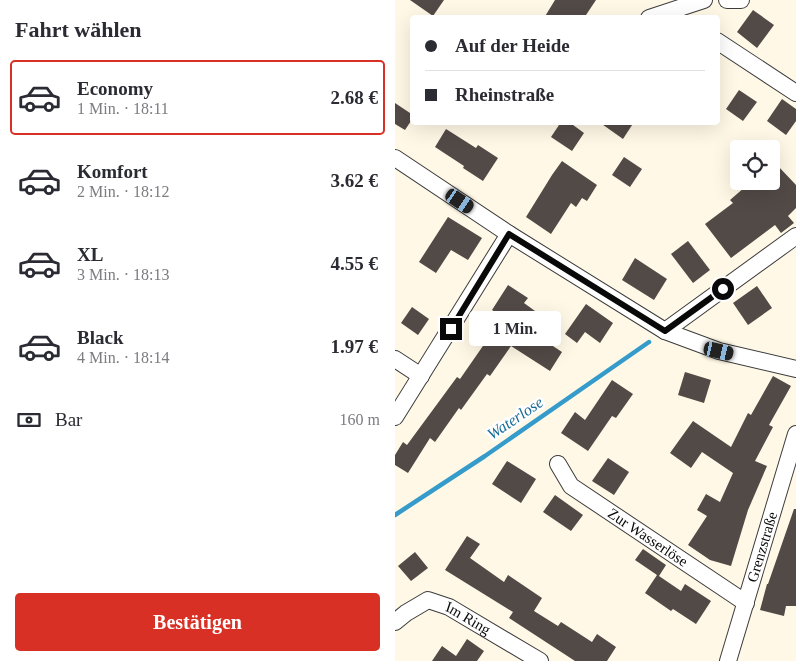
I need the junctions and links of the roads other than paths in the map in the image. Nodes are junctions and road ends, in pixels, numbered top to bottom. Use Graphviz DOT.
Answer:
graph roads {
  1 [pos="704,0"];
  2 [pos="727,0"];
  3 [pos="741,0"];
  4 [pos="678,14"];
  5 [pos="720,43"];
  6 [pos="796,93"];
  7 [pos="395,158"];
  8 [pos="509,234"];
  9 [pos="796,236"];
  10 [pos="665,331"];
  11 [pos="395,360"];
  12 [pos="796,369"];
  13 [pos="421,376"];
  14 [pos="395,417"];
  15 [pos="796,434"];
  16 [pos="557,464"];
  17 [pos="746,603"];
  18 [pos="395,622"];
  19 [pos="541,661"];
  20 [pos="728,661"];
  1 -- 4 [label="street"];
  2 -- 3 [label="street"];
  5 -- 6 [label="street"];
  7 -- 8 [label="street"];
  8 -- 10 [label="street"];
  8 -- 13 [label="street"];
  9 -- 10 [label="street"];
  10 -- 12 [label="street"];
  11 -- 13 [label="street"];
  13 -- 14 [label="street"];
  15 -- 17 [label="street, Grenzstraße"];
  16 -- 17 [label="street, Zur Wasserlöse"];
  17 -- 20 [label="street, Grenzstraße"];
  18 -- 19 [label="street, Im Ring"];
}
